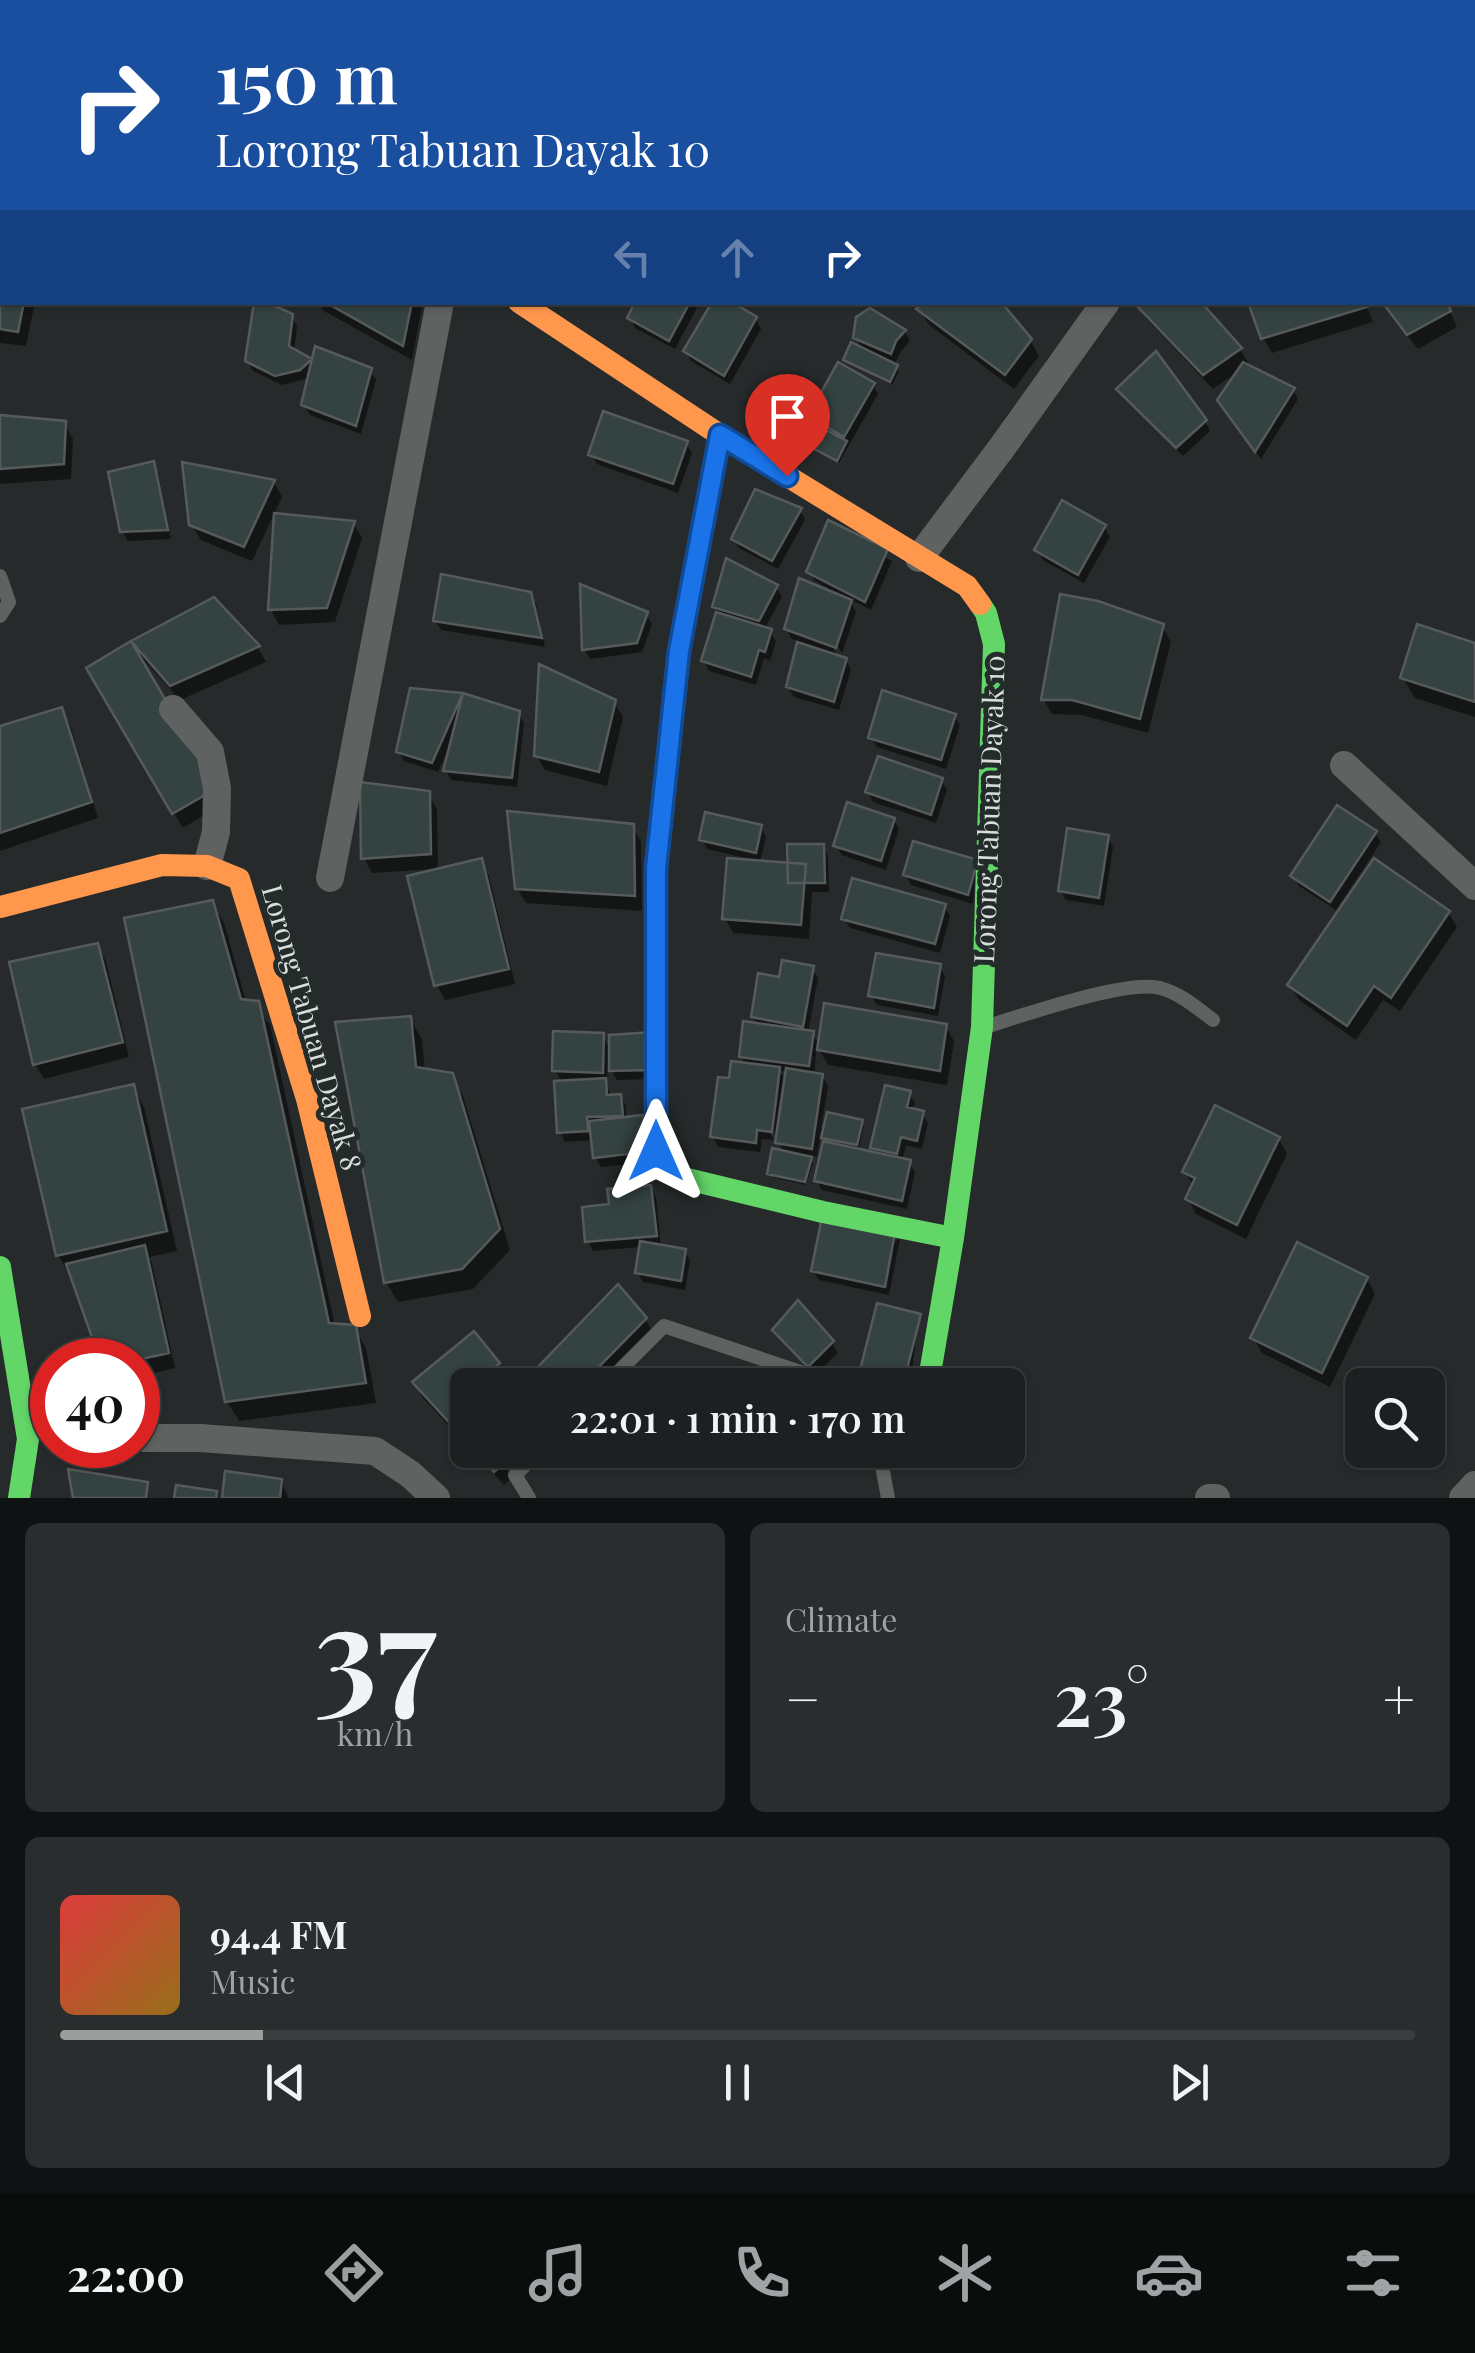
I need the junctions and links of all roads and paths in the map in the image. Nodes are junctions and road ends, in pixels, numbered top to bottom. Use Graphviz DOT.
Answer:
graph roads {
  1 [pos="439,305"];
  2 [pos="524,305"];
  3 [pos="1104,305"];
  4 [pos="720,435"];
  5 [pos="919,558"];
  6 [pos="0,576"];
  7 [pos="0,616"];
  8 [pos="174,709"];
  9 [pos="1344,765"];
  10 [pos="206,866"];
  11 [pos="330,878"];
  12 [pos="1475,886"];
  13 [pos="0,907"];
  14 [pos="1213,1020"];
  15 [pos="982,1028"];
  16 [pos="953,1238"];
  17 [pos="0,1267"];
  18 [pos="360,1316"];
  19 [pos="622,1368"];
  20 [pos="789,1368"];
  21 [pos="931,1368"];
  22 [pos="30,1396"];
  23 [pos="160,1438"];
  24 [pos="30,1467"];
  25 [pos="523,1468"];
  26 [pos="882,1468"];
  27 [pos="1475,1485"];
  28 [pos="19,1498"];
  29 [pos="436,1498"];
  30 [pos="529,1498"];
  31 [pos="888,1498"];
  32 [pos="1464,1498"];
  1 -- 11 [label="street"];
  2 -- 4 [label="street, Lorong Tabuan Dayak 10"];
  3 -- 5 [label="street"];
  4 -- 5 [label="street, Lorong Tabuan Dayak 10"];
  4 -- 16 [label="street"];
  5 -- 15 [label="street, Lorong Tabuan Dayak 10"];
  6 -- 7 [label="lane"];
  8 -- 10 [label="street"];
  9 -- 12 [label="street"];
  10 -- 13 [label="street"];
  10 -- 18 [label="street, Lorong Tabuan Dayak 8"];
  14 -- 15 [label="lane"];
  15 -- 16 [label="street, Lorong Tabuan Dayak 10"];
  16 -- 21 [label="street, Lorong Tabuan Dayak 10"];
  17 -- 22 [label="street"];
  19 -- 20 [label="lane"];
  23 -- 29 [label="street"];
  24 -- 28 [label="street"];
  25 -- 30 [label="lane"];
  26 -- 31 [label="lane"];
  27 -- 32 [label="street"];
}
